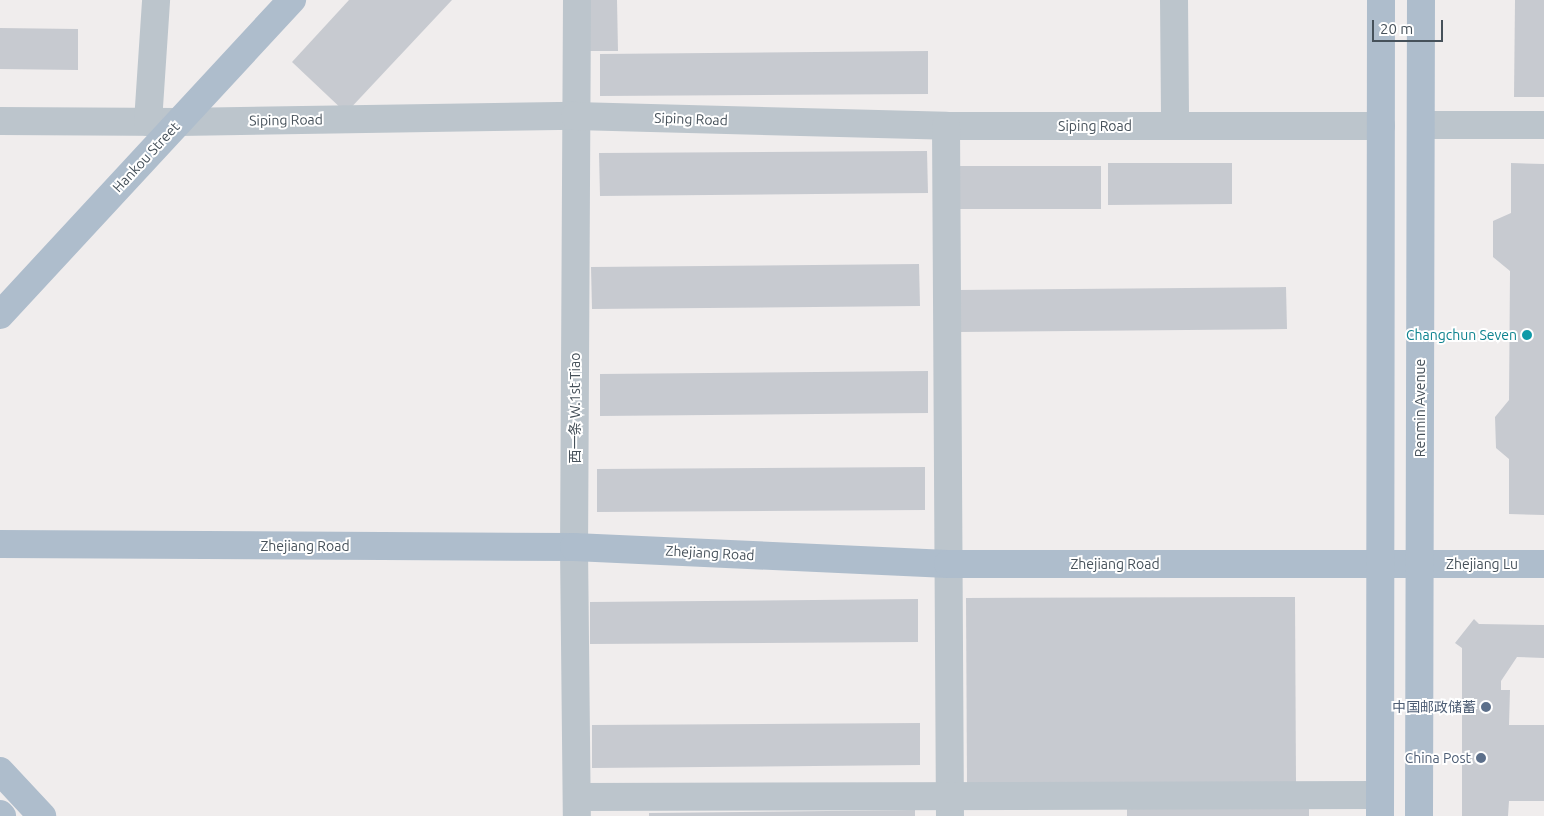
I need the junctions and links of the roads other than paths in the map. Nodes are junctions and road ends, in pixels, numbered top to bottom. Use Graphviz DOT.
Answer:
graph roads {
  1 [pos="156,0"];
  2 [pos="292,0"];
  3 [pos="577,0"];
  4 [pos="1174,0"];
  5 [pos="1381,0"];
  6 [pos="1421,0"];
  7 [pos="575,116"];
  8 [pos="0,121"];
  9 [pos="148,122"];
  10 [pos="179,122"];
  11 [pos="1544,124"];
  12 [pos="1421,125"];
  13 [pos="946,126"];
  14 [pos="1175,126"];
  15 [pos="1381,126"];
  16 [pos="0,315"];
  17 [pos="0,544"];
  18 [pos="574,547"];
  19 [pos="1420,563"];
  20 [pos="948,564"];
  21 [pos="1380,564"];
  22 [pos="1544,564"];
  23 [pos="0,771"];
  24 [pos="1380,805"];
  25 [pos="950,806"];
  26 [pos="577,807"];
  27 [pos="42,816"];
  28 [pos="1420,816"];
  1 -- 9 [label="street"];
  2 -- 10 [label="main road, Hankou Street"];
  3 -- 7 [label="street, 西一条 W.1st Tiao"];
  4 -- 14 [label="street"];
  5 -- 15 [label="main road"];
  6 -- 12 [label="main road, Renmin Avenue"];
  7 -- 10 [label="street, Siping Road"];
  7 -- 13 [label="street, Siping Road"];
  7 -- 18 [label="street, 西一条 W.1st Tiao"];
  8 -- 9 [label="street, Siping Road"];
  9 -- 10 [label="street, Siping Road"];
  10 -- 16 [label="main road, Hankou Street"];
  11 -- 12 [label="street"];
  12 -- 19 [label="main road, Renmin Avenue"];
  13 -- 14 [label="street, Siping Road"];
  13 -- 20 [label="street"];
  14 -- 15 [label="street, Siping Road"];
  15 -- 21 [label="main road"];
  17 -- 18 [label="main road, Zhejiang Road"];
  18 -- 20 [label="main road, Zhejiang Road"];
  18 -- 26 [label="street, 西一条 W.1st Tiao"];
  19 -- 21 [label="main road, Zhejiang Road"];
  19 -- 22 [label="main road, Zhejiang Lu"];
  19 -- 28 [label="main road, Renmin Avenue"];
  20 -- 21 [label="main road, Zhejiang Road"];
  20 -- 25 [label="street"];
  21 -- 24 [label="main road"];
  23 -- 27 [label="main road"];
  24 -- 25 [label="street"];
  25 -- 26 [label="street"];
}
